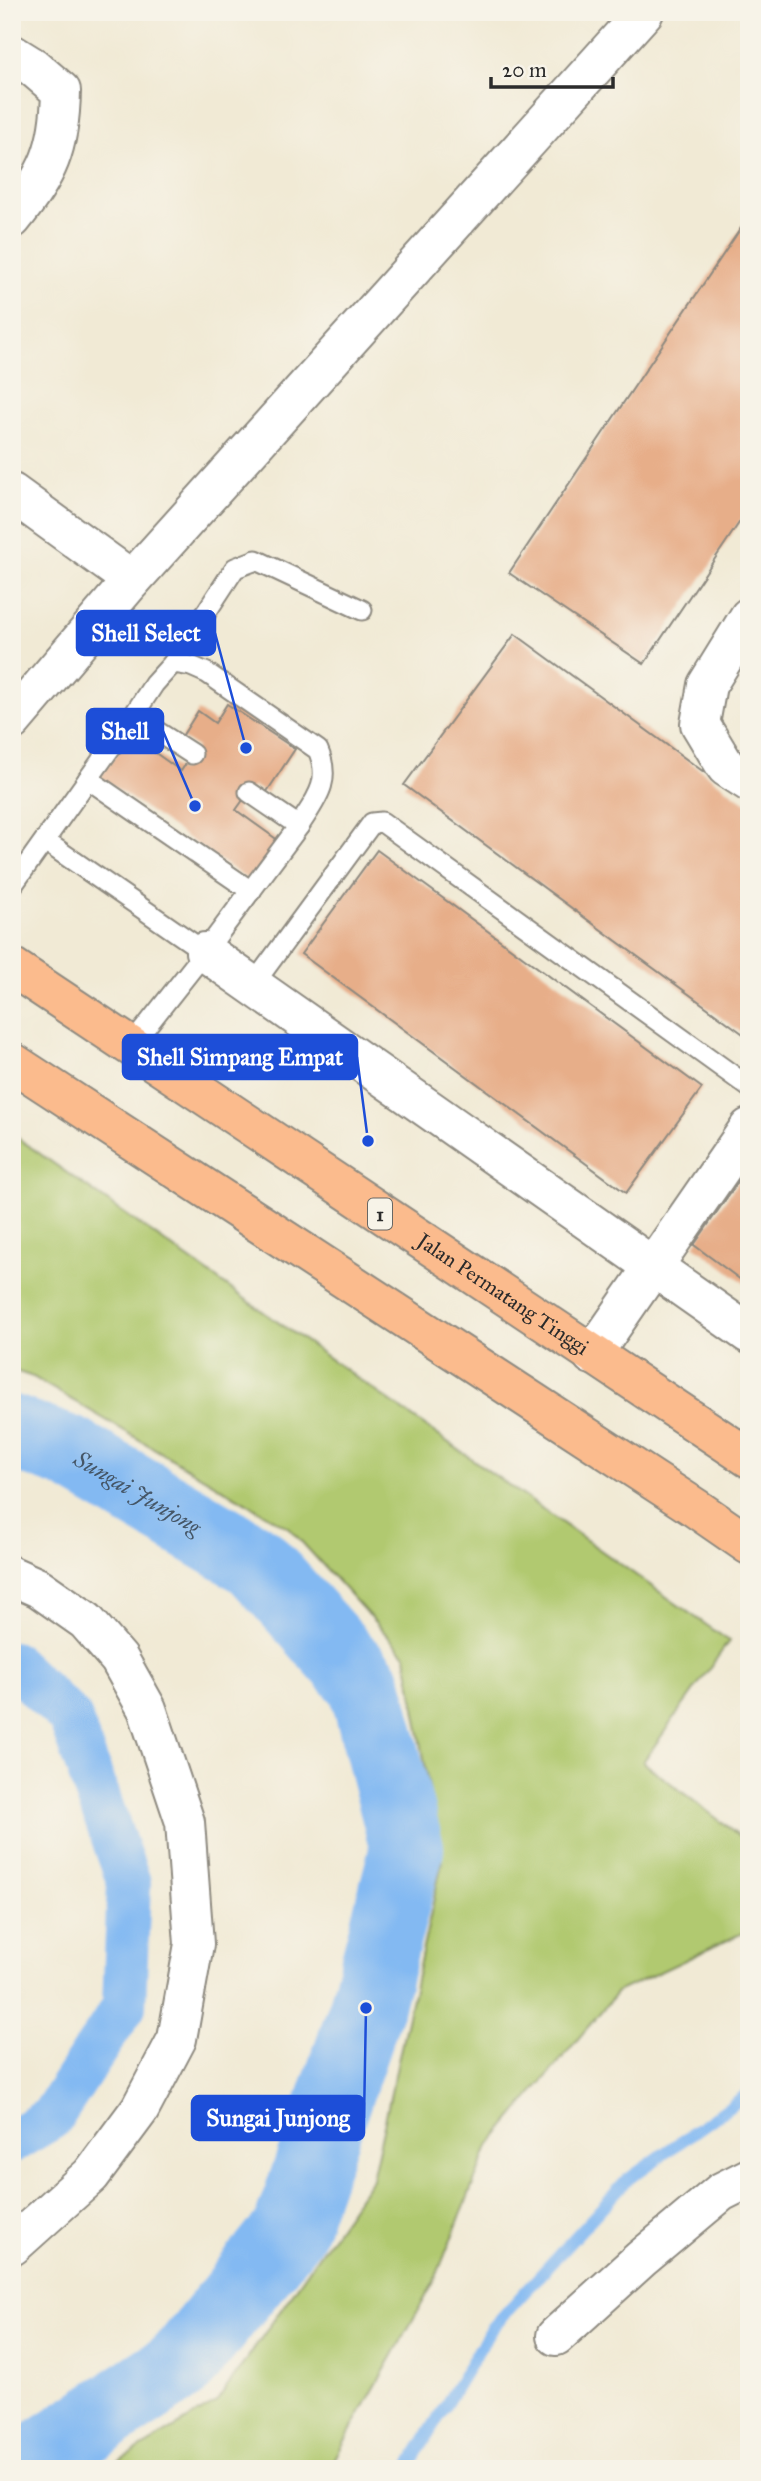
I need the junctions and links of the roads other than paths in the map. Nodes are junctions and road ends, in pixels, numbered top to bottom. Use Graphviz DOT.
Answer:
graph roads {
  1 [pos="644,12"];
  2 [pos="12,54"];
  3 [pos="12,219"];
  4 [pos="12,493"];
  5 [pos="132,580"];
  6 [pos="362,610"];
  7 [pos="749,617"];
  8 [pos="173,663"];
  9 [pos="133,716"];
  10 [pos="12,721"];
  11 [pos="192,754"];
  12 [pos="89,779"];
  13 [pos="749,782"];
  14 [pos="249,792"];
  15 [pos="299,825"];
  16 [pos="45,841"];
  17 [pos="12,886"];
  18 [pos="251,891"];
  19 [pos="205,952"];
  20 [pos="12,968"];
  21 [pos="253,985"];
  22 [pos="130,1047"];
  23 [pos="12,1062"];
  24 [pos="749,1087"];
  25 [pos="749,1128"];
  26 [pos="654,1266"];
  27 [pos="749,1334"];
  28 [pos="592,1355"];
  29 [pos="749,1458"];
  30 [pos="749,1545"];
  31 [pos="12,1576"];
  32 [pos="749,2178"];
  33 [pos="12,2246"];
  34 [pos="556,2336"];
  1 -- 5 [label="street"];
  2 -- 3 [label="street"];
  4 -- 5 [label="street"];
  5 -- 10 [label="street"];
  6 -- 8 [label="lane"];
  7 -- 13 [label="street"];
  8 -- 9 [label="lane"];
  8 -- 15 [label="lane"];
  9 -- 11 [label="lane"];
  9 -- 12 [label="lane"];
  12 -- 16 [label="lane"];
  12 -- 18 [label="lane"];
  14 -- 15 [label="lane"];
  15 -- 18 [label="lane"];
  16 -- 17 [label="lane"];
  16 -- 19 [label="lane"];
  18 -- 19 [label="lane"];
  19 -- 21 [label="street"];
  19 -- 22 [label="lane"];
  20 -- 22 [label="highway, Jalan Permatang Tinggi / 1"];
  21 -- 24 [label="lane"];
  21 -- 26 [label="street"];
  22 -- 28 [label="highway, Jalan Permatang Tinggi / 1"];
  23 -- 30 [label="highway"];
  25 -- 26 [label="street"];
  26 -- 27 [label="street"];
  26 -- 28 [label="street"];
  28 -- 29 [label="highway, Jalan Permatang Tinggi / 1"];
  31 -- 33 [label="street"];
  32 -- 34 [label="street"];
}
